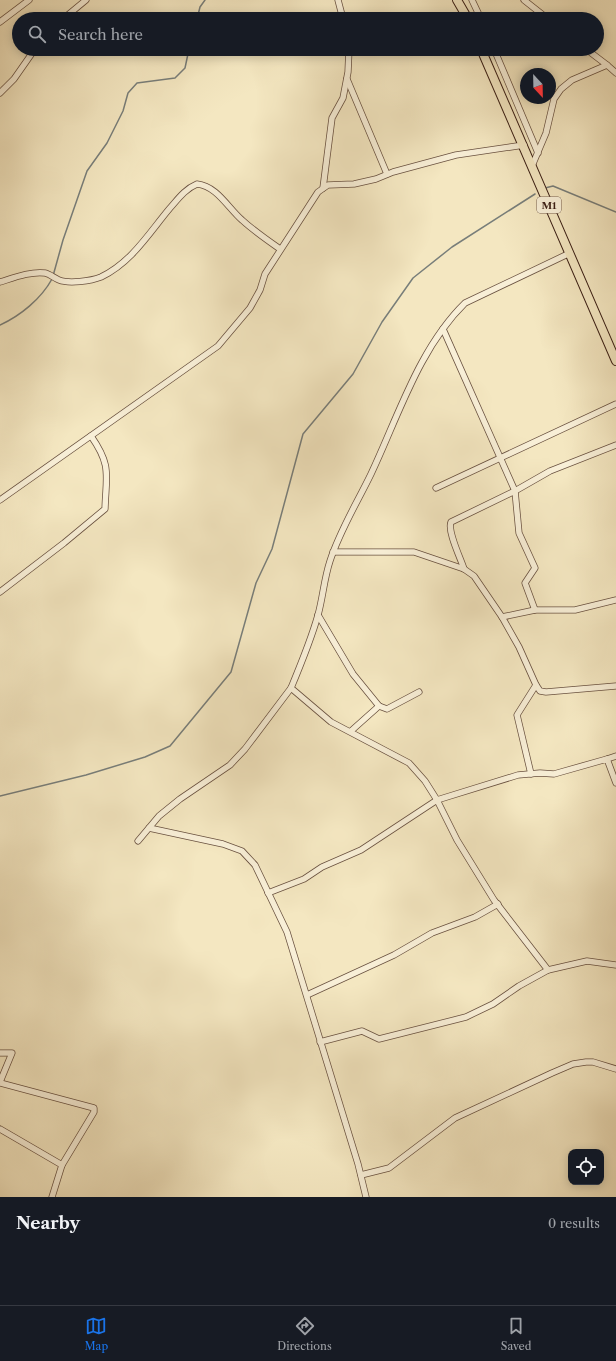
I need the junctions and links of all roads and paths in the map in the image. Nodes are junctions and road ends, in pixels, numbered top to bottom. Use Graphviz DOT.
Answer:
graph roads {
  1 [pos="29,0"];
  2 [pos="86,0"];
  3 [pos="338,0"];
  4 [pos="457,0"];
  5 [pos="472,0"];
  6 [pos="524,0"];
  7 [pos="13,12"];
  8 [pos="71,12"];
  9 [pos="341,12"];
  10 [pos="464,12"];
  11 [pos="478,12"];
  12 [pos="539,12"];
  13 [pos="12,13"];
  14 [pos="0,22"];
  15 [pos="30,56"];
  16 [pos="349,56"];
  17 [pos="485,56"];
  18 [pos="497,56"];
  19 [pos="595,56"];
  20 [pos="607,65"];
  21 [pos="616,73"];
  22 [pos="347,78"];
  23 [pos="0,93"];
  24 [pos="524,145"];
  25 [pos="538,153"];
  26 [pos="532,166"];
  27 [pos="387,174"];
  28 [pos="323,188"];
  29 [pos="280,249"];
  30 [pos="570,253"];
  31 [pos="0,282"];
  32 [pos="443,329"];
  33 [pos="616,361"];
  34 [pos="616,404"];
  35 [pos="91,436"];
  36 [pos="616,445"];
  37 [pos="499,458"];
  38 [pos="436,488"];
  39 [pos="515,491"];
  40 [pos="0,500"];
  41 [pos="333,552"];
  42 [pos="464,569"];
  43 [pos="0,592"];
  44 [pos="616,600"];
  45 [pos="535,610"];
  46 [pos="318,615"];
  47 [pos="502,617"];
  48 [pos="536,685"];
  49 [pos="616,686"];
  50 [pos="291,688"];
  51 [pos="419,692"];
  52 [pos="379,706"];
  53 [pos="351,731"];
  54 [pos="616,756"];
  55 [pos="607,759"];
  56 [pos="531,774"];
  57 [pos="616,783"];
  58 [pos="437,800"];
  59 [pos="149,828"];
  60 [pos="138,841"];
  61 [pos="268,893"];
  62 [pos="498,904"];
  63 [pos="616,965"];
  64 [pos="548,970"];
  65 [pos="307,995"];
  66 [pos="320,1042"];
  67 [pos="0,1053"];
  68 [pos="616,1068"];
  69 [pos="0,1082"];
  70 [pos="0,1129"];
  71 [pos="62,1165"];
  72 [pos="361,1175"];
  73 [pos="52,1197"];
  74 [pos="366,1197"];
  1 -- 7 [label="street"];
  2 -- 8 [label="street"];
  3 -- 9 [label="street"];
  4 -- 10 [label="highway"];
  5 -- 11 [label="street"];
  6 -- 12 [label="street"];
  13 -- 14 [label="street"];
  15 -- 23 [label="street"];
  16 -- 22 [label="street"];
  17 -- 24 [label="highway, M1"];
  18 -- 25 [label="street"];
  19 -- 20 [label="street"];
  20 -- 21 [label="street"];
  20 -- 25 [label="street"];
  22 -- 27 [label="street"];
  22 -- 28 [label="street"];
  24 -- 26 [label="highway, M1"];
  24 -- 27 [label="street"];
  25 -- 26 [label="street"];
  26 -- 30 [label="highway, M1"];
  27 -- 28 [label="street"];
  28 -- 29 [label="street"];
  29 -- 31 [label="street"];
  29 -- 35 [label="street"];
  30 -- 32 [label="street"];
  30 -- 33 [label="highway, M1"];
  32 -- 37 [label="street"];
  32 -- 41 [label="street"];
  34 -- 37 [label="street"];
  35 -- 40 [label="street"];
  35 -- 43 [label="street"];
  36 -- 39 [label="street"];
  37 -- 38 [label="street"];
  37 -- 39 [label="street"];
  39 -- 42 [label="street"];
  39 -- 45 [label="street"];
  41 -- 42 [label="street"];
  41 -- 46 [label="street"];
  42 -- 47 [label="street"];
  44 -- 45 [label="street"];
  45 -- 47 [label="street"];
  46 -- 50 [label="street"];
  46 -- 52 [label="street"];
  47 -- 48 [label="street"];
  48 -- 49 [label="street"];
  48 -- 56 [label="street"];
  50 -- 53 [label="street"];
  50 -- 59 [label="street"];
  51 -- 52 [label="street"];
  52 -- 53 [label="street"];
  53 -- 58 [label="street"];
  54 -- 55 [label="street"];
  55 -- 56 [label="street"];
  55 -- 57 [label="street"];
  56 -- 58 [label="street"];
  58 -- 61 [label="street"];
  58 -- 62 [label="street"];
  59 -- 60 [label="street"];
  59 -- 61 [label="street"];
  61 -- 65 [label="street"];
  62 -- 64 [label="street"];
  62 -- 65 [label="street"];
  63 -- 64 [label="street"];
  64 -- 66 [label="street"];
  65 -- 66 [label="street"];
  66 -- 72 [label="street"];
  67 -- 69 [label="street"];
  68 -- 72 [label="street"];
  69 -- 71 [label="street"];
  70 -- 71 [label="street"];
  71 -- 73 [label="street"];
  72 -- 74 [label="street"];
}
